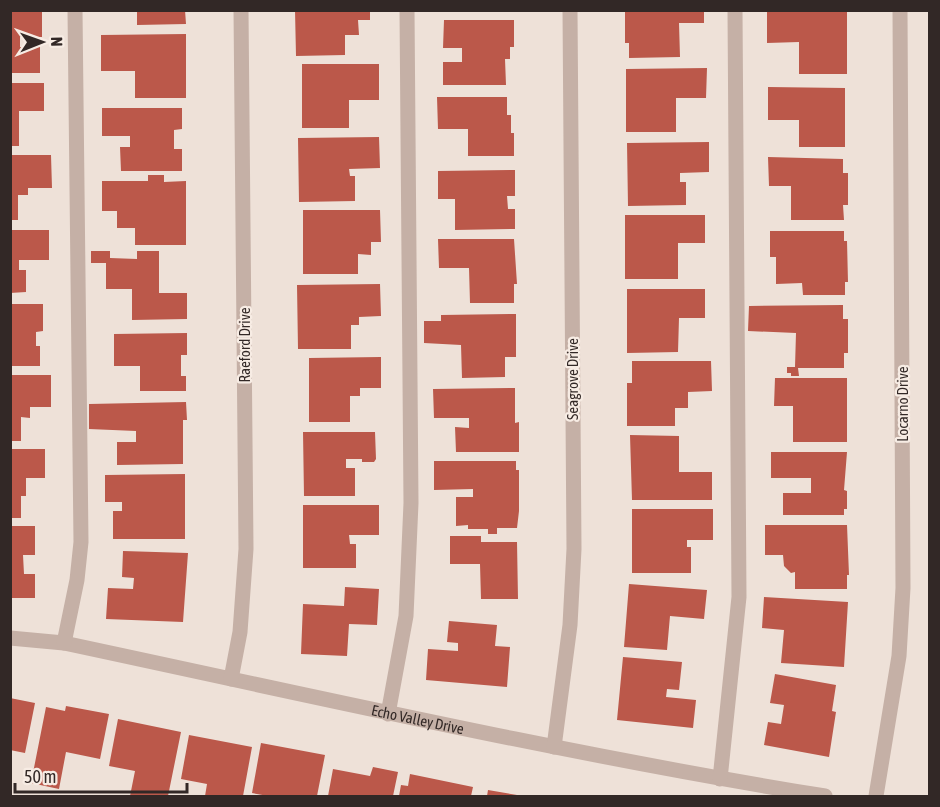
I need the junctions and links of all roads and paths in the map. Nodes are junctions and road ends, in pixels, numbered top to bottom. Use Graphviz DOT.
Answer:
graph roads {
  1 [pos="75,10"];
  2 [pos="241,10"];
  3 [pos="407,10"];
  4 [pos="570,10"];
  5 [pos="735,10"];
  6 [pos="900,10"];
  7 [pos="10,638"];
  8 [pos="64,643"];
  9 [pos="231,679"];
  10 [pos="388,714"];
  11 [pos="554,747"];
  12 [pos="720,779"];
  13 [pos="825,796"];
  14 [pos="876,796"];
  1 -- 8 [label="street"];
  2 -- 9 [label="street, Raeford Drive"];
  3 -- 10 [label="street"];
  4 -- 11 [label="street, Seagrove Drive"];
  5 -- 12 [label="street"];
  6 -- 14 [label="street, Locarno Drive"];
  7 -- 8 [label="street, Echo Valley Drive"];
  8 -- 9 [label="street, Echo Valley Drive"];
  9 -- 10 [label="street, Echo Valley Drive"];
  10 -- 11 [label="street, Echo Valley Drive"];
  11 -- 12 [label="street, Echo Valley Drive"];
  12 -- 13 [label="street, Echo Valley Drive"];
}
